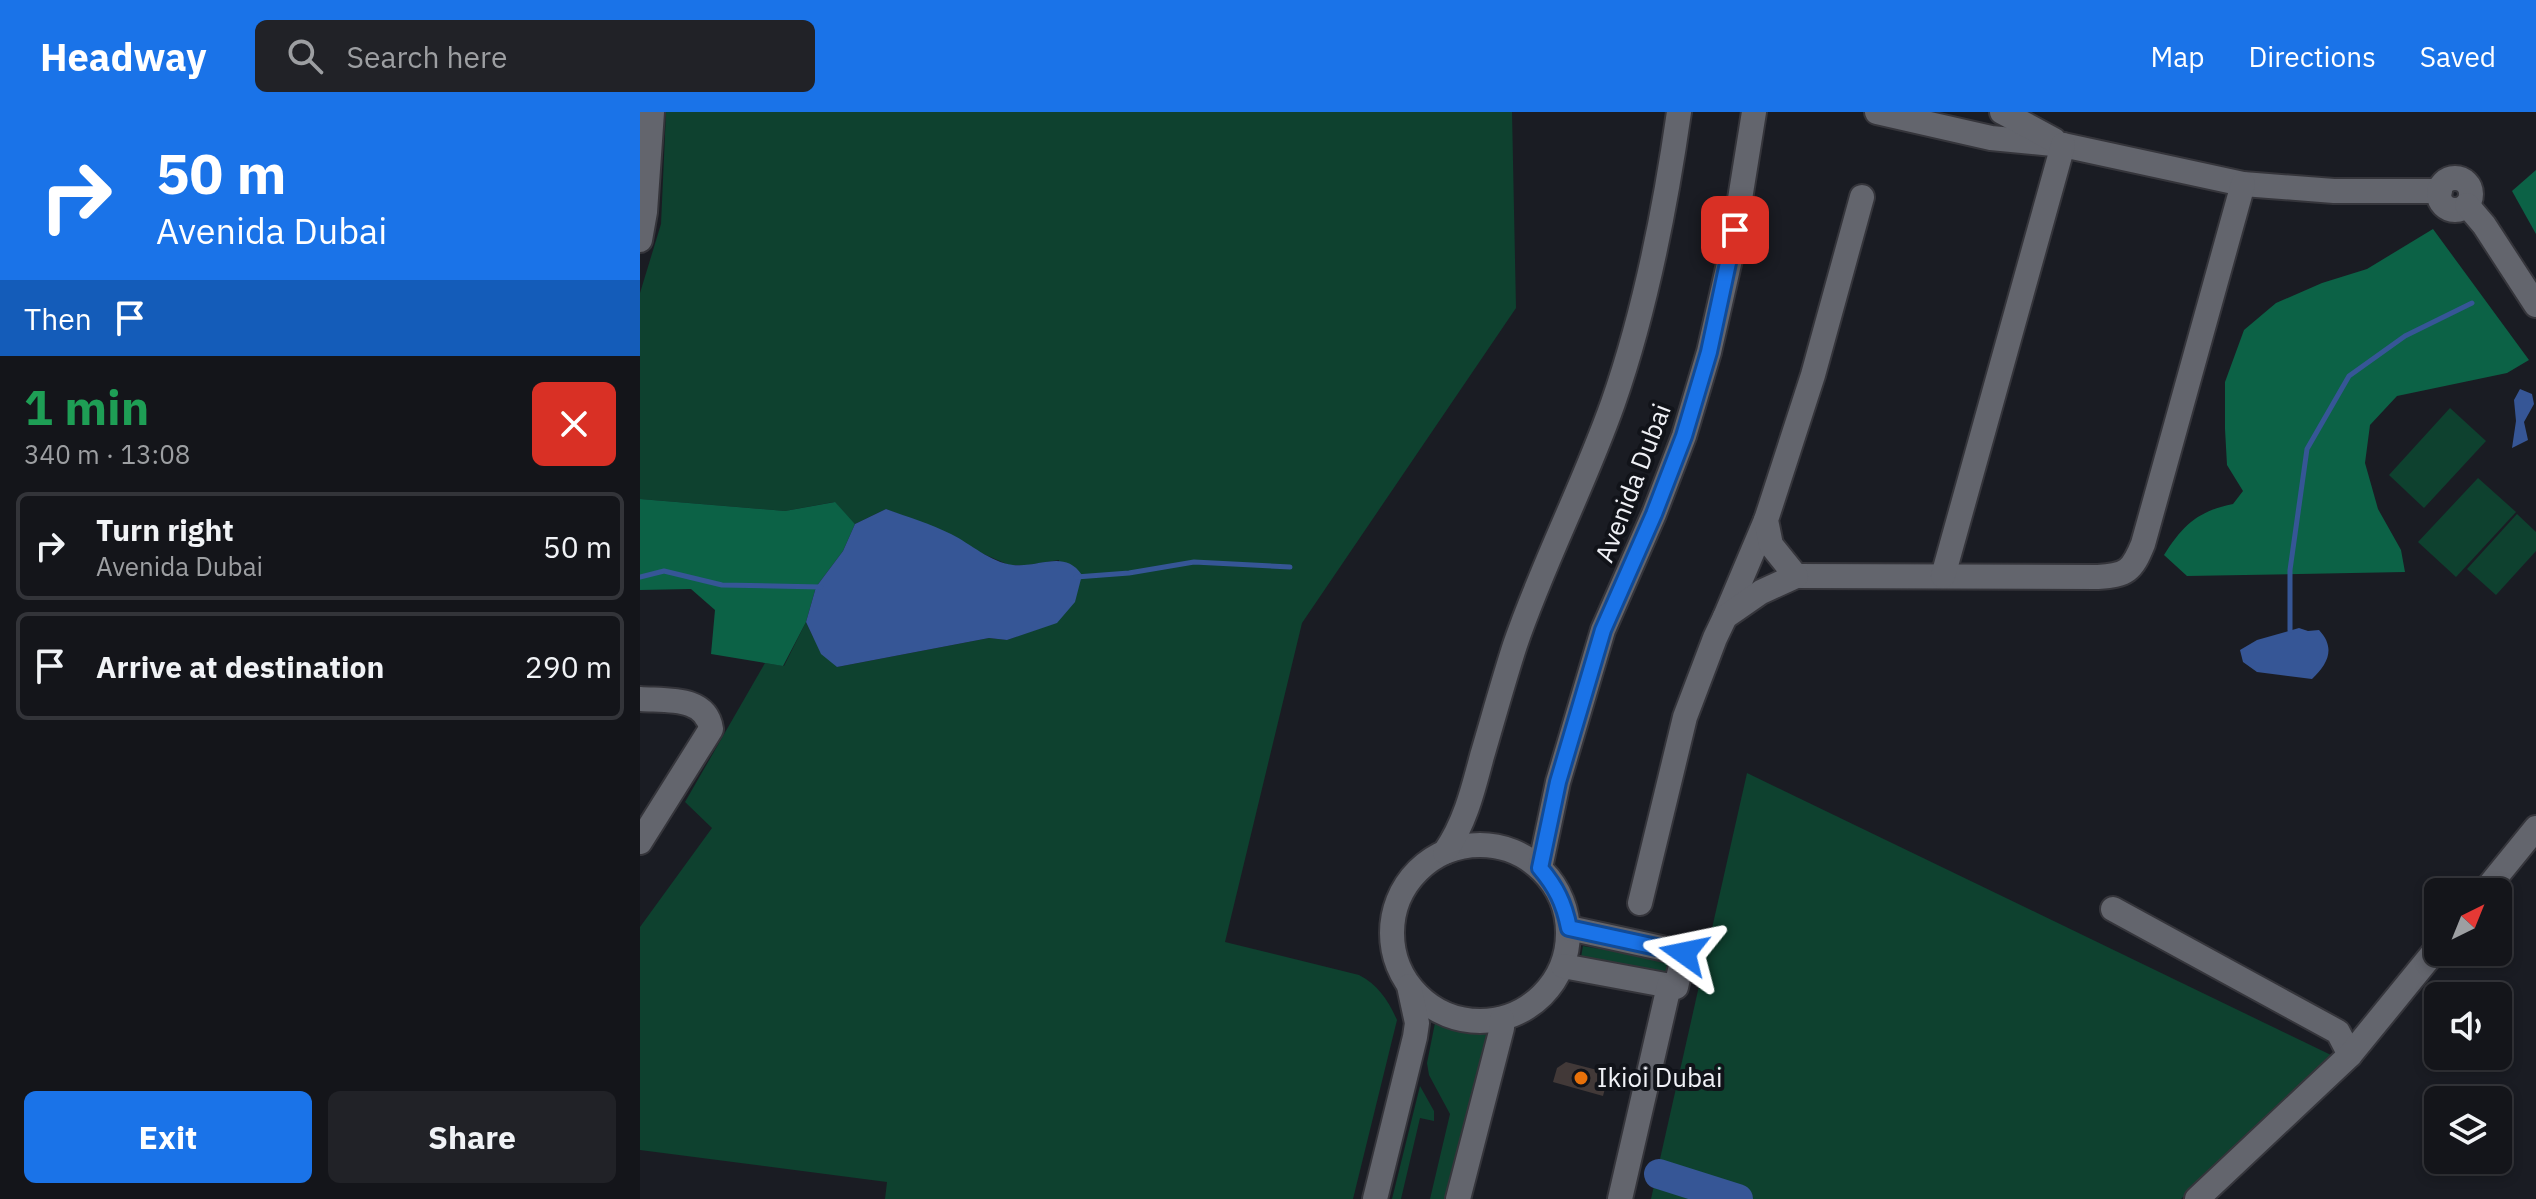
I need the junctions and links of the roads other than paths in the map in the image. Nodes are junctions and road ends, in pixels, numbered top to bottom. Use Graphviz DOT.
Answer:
graph roads {
  1 [pos="652,112"];
  2 [pos="1679,112"];
  3 [pos="1754,112"];
  4 [pos="1877,112"];
  5 [pos="2002,112"];
  6 [pos="2063,145"];
  7 [pos="2243,184"];
  8 [pos="1862,197"];
  9 [pos="643,212"];
  10 [pos="640,240"];
  11 [pos="2536,305"];
  12 [pos="1766,520"];
  13 [pos="1796,576"];
  14 [pos="1943,576"];
  15 [pos="1725,617"];
  16 [pos="640,699"];
  17 [pos="2536,828"];
  18 [pos="640,842"];
  19 [pos="1445,852"];
  20 [pos="1540,868"];
  21 [pos="2495,878"];
  22 [pos="1640,903"];
  23 [pos="2113,909"];
  24 [pos="1569,928"];
  25 [pos="2424,964"];
  26 [pos="1563,966"];
  27 [pos="1409,986"];
  28 [pos="1669,986"];
  29 [pos="1502,1019"];
  30 [pos="2350,1055"];
  31 [pos="1375,1199"];
  32 [pos="1458,1199"];
  33 [pos="1620,1199"];
  34 [pos="2197,1199"];
  1 -- 9 [label="street"];
  2 -- 19 [label="street, Avenida Dubai"];
  3 -- 20 [label="street, Avenida Dubai"];
  4 -- 6 [label="street"];
  5 -- 6 [label="street"];
  6 -- 7 [label="street"];
  6 -- 14 [label="street"];
  7 -- 11 [label="street"];
  7 -- 14 [label="street"];
  8 -- 12 [label="street"];
  9 -- 10 [label="street"];
  12 -- 13 [label="street"];
  12 -- 15 [label="street"];
  13 -- 14 [label="street"];
  13 -- 15 [label="street"];
  15 -- 22 [label="street"];
  16 -- 18 [label="street"];
  17 -- 21 [label="street"];
  19 -- 20 [label="street, Avenida Dubai"];
  19 -- 27 [label="street, Avenida Dubai"];
  20 -- 24 [label="street, Avenida Dubai"];
  23 -- 30 [label="street"];
  24 -- 26 [label="street, Avenida Dubai"];
  24 -- 28 [label="street"];
  25 -- 30 [label="street"];
  26 -- 28 [label="street"];
  26 -- 29 [label="street, Avenida Dubai"];
  27 -- 29 [label="street, Avenida Dubai"];
  27 -- 31 [label="street, Avenida Dubai"];
  28 -- 33 [label="street"];
  29 -- 32 [label="street"];
  30 -- 34 [label="street"];
}
